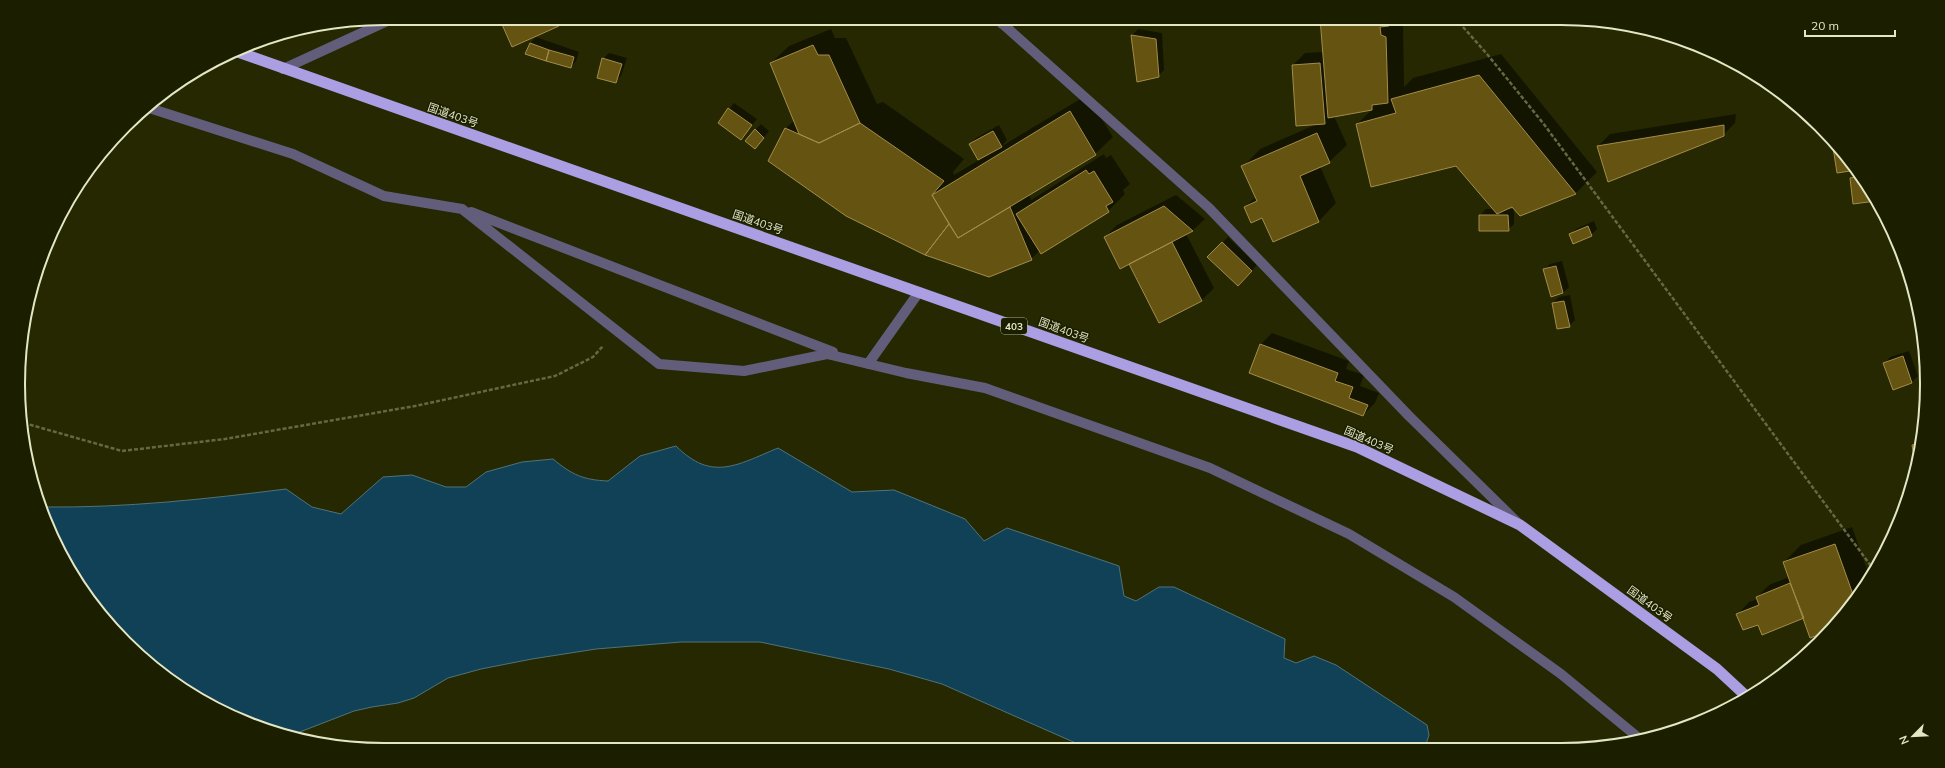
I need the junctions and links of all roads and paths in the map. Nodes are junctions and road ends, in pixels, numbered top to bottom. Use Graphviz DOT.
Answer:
graph roads {
  1 [pos="378,25"];
  2 [pos="1003,25"];
  3 [pos="1460,25"];
  4 [pos="242,54"];
  5 [pos="283,69"];
  6 [pos="153,109"];
  7 [pos="462,209"];
  8 [pos="919,292"];
  9 [pos="607,343"];
  10 [pos="854,360"];
  11 [pos="868,364"];
  12 [pos="27,424"];
  13 [pos="1520,525"];
  14 [pos="1871,566"];
  15 [pos="1743,693"];
  16 [pos="1636,735"];
  1 -- 5 [label="street"];
  2 -- 13 [label="street"];
  3 -- 14 [label="path"];
  4 -- 5 [label="highway, 国道403号 / 403"];
  5 -- 8 [label="highway, 国道403号 / 403"];
  6 -- 7 [label="street"];
  7 -- 10 [label="street"];
  7 -- 10 [label="street"];
  8 -- 11 [label="street"];
  8 -- 13 [label="highway, 国道403号 / 403"];
  9 -- 12 [label="path"];
  10 -- 11 [label="street"];
  11 -- 16 [label="street"];
  13 -- 15 [label="highway, 国道403号 / 403"];
}
